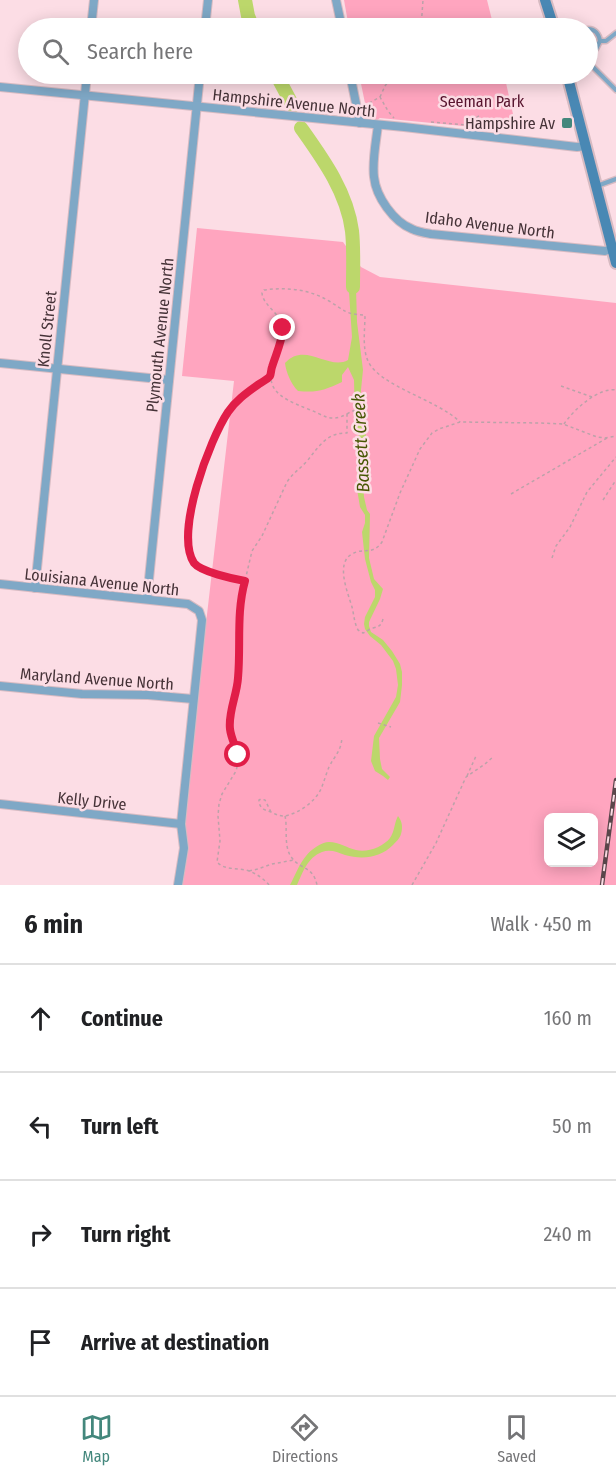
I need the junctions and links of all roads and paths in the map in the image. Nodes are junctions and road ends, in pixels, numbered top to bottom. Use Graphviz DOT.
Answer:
graph roads {
  1 [pos="94,0"];
  2 [pos="208,0"];
  3 [pos="336,0"];
  4 [pos="423,0"];
  5 [pos="544,0"];
  6 [pos="93,18"];
  7 [pos="206,18"];
  8 [pos="340,18"];
  9 [pos="422,18"];
  10 [pos="550,18"];
  11 [pos="598,33"];
  12 [pos="616,33"];
  13 [pos="600,41"];
  14 [pos="598,45"];
  15 [pos="598,72"];
  16 [pos="86,84"];
  17 [pos="199,84"];
  18 [pos="352,84"];
  19 [pos="386,84"];
  20 [pos="570,84"];
  21 [pos="0,87"];
  22 [pos="616,90"];
  23 [pos="84,95"];
  24 [pos="380,97"];
  25 [pos="197,107"];
  26 [pos="357,109"];
  27 [pos="480,115"];
  28 [pos="394,118"];
  29 [pos="432,122"];
  30 [pos="360,123"];
  31 [pos="378,125"];
  32 [pos="586,146"];
  33 [pos="616,179"];
  34 [pos="596,186"];
  35 [pos="612,249"];
  36 [pos="616,263"];
  37 [pos="0,363"];
  38 [pos="57,369"];
  39 [pos="270,376"];
  40 [pos="169,380"];
  41 [pos="561,386"];
  42 [pos="616,390"];
  43 [pos="592,397"];
  44 [pos="365,411"];
  45 [pos="347,414"];
  46 [pos="460,422"];
  47 [pos="563,424"];
  48 [pos="616,436"];
  49 [pos="608,437"];
  50 [pos="616,457"];
  51 [pos="616,480"];
  52 [pos="511,494"];
  53 [pos="603,500"];
  54 [pos="552,558"];
  55 [pos="245,581"];
  56 [pos="0,584"];
  57 [pos="35,588"];
  58 [pos="147,599"];
  59 [pos="383,619"];
  60 [pos="0,686"];
  61 [pos="193,699"];
  62 [pos="378,723"];
  63 [pos="391,727"];
  64 [pos="342,737"];
  65 [pos="476,756"];
  66 [pos="494,756"];
  67 [pos="466,777"];
  68 [pos="0,804"];
  69 [pos="271,812"];
  70 [pos="285,816"];
  71 [pos="181,824"];
  72 [pos="294,860"];
  73 [pos="249,871"];
  74 [pos="415,880"];
  75 [pos="178,885"];
  76 [pos="269,885"];
  77 [pos="317,885"];
  78 [pos="412,885"];
  79 [pos="416,885"];
  1 -- 6 [label="street"];
  2 -- 7 [label="street"];
  3 -- 8 [label="street"];
  4 -- 9 [label="path"];
  5 -- 10 [label="street"];
  11 -- 13 [label="lane"];
  12 -- 13 [label="lane"];
  13 -- 14 [label="lane"];
  15 -- 22 [label="lane"];
  16 -- 23 [label="street, Knoll Street"];
  17 -- 25 [label="street, Plymouth Avenue North"];
  18 -- 26 [label="street"];
  19 -- 24 [label="path"];
  20 -- 32 [label="street"];
  21 -- 23 [label="street, Hampshire Avenue North"];
  23 -- 25 [label="street, Hampshire Avenue North"];
  23 -- 38 [label="street, Knoll Street"];
  24 -- 26 [label="path"];
  24 -- 28 [label="path"];
  25 -- 30 [label="street, Hampshire Avenue North"];
  25 -- 40 [label="street, Plymouth Avenue North"];
  26 -- 30 [label="street"];
  27 -- 29 [label="path"];
  30 -- 31 [label="street, Hampshire Avenue North"];
  31 -- 32 [label="street, Hampshire Avenue North"];
  31 -- 35 [label="street, Idaho Avenue North"];
  32 -- 34 [label="street"];
  33 -- 34 [label="lane"];
  34 -- 35 [label="street"];
  35 -- 36 [label="street"];
  37 -- 38 [label="street"];
  38 -- 40 [label="street"];
  38 -- 57 [label="street, Knoll Street"];
  39 -- 45 [label="path"];
  39 -- 46 [label="path"];
  39 -- 55 [label="path"];
  40 -- 58 [label="street, Plymouth Avenue North"];
  41 -- 43 [label="path"];
  42 -- 43 [label="path"];
  43 -- 47 [label="path"];
  44 -- 45 [label="path"];
  45 -- 55 [label="path"];
  46 -- 47 [label="path"];
  46 -- 59 [label="path"];
  47 -- 49 [label="path"];
  48 -- 49 [label="path"];
  49 -- 52 [label="path"];
  50 -- 54 [label="path"];
  51 -- 53 [label="path"];
  55 -- 73 [label="path"];
  56 -- 57 [label="street, Louisiana Avenue North"];
  57 -- 58 [label="street, Louisiana Avenue North"];
  58 -- 61 [label="street, Louisiana Avenue North"];
  60 -- 61 [label="street, Maryland Avenue North"];
  61 -- 71 [label="street"];
  62 -- 63 [label="path"];
  64 -- 70 [label="path"];
  65 -- 67 [label="path"];
  66 -- 67 [label="path"];
  67 -- 74 [label="path"];
  68 -- 71 [label="street, Kelly Drive"];
  69 -- 69 [label="path"];
  69 -- 70 [label="path"];
  70 -- 72 [label="path"];
  71 -- 75 [label="street"];
  72 -- 73 [label="path"];
  72 -- 77 [label="path"];
  73 -- 76 [label="path"];
  74 -- 78 [label="path"];
  74 -- 79 [label="path"];
}
